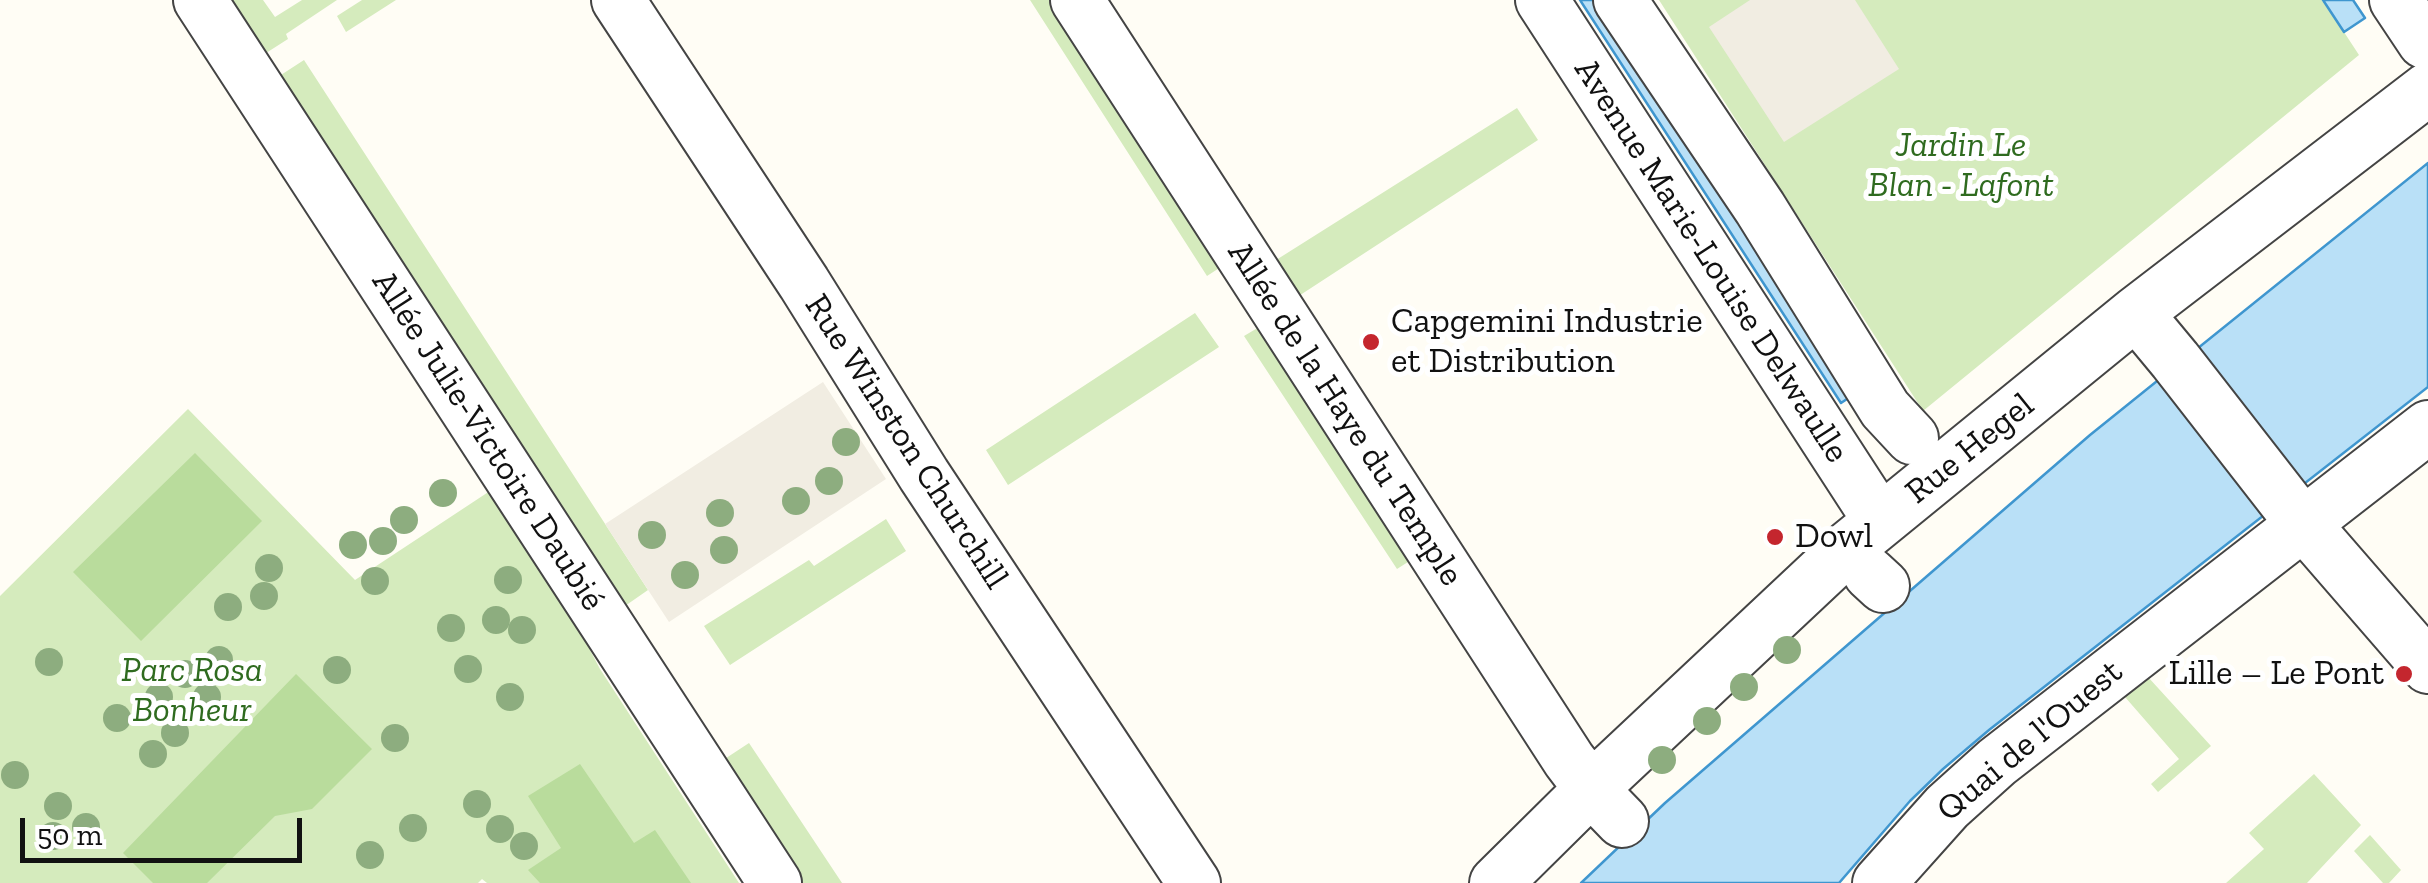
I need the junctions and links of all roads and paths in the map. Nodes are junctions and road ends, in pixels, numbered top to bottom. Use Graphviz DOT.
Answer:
graph roads {
  1 [pos="200,0"];
  2 [pos="618,0"];
  3 [pos="1076,0"];
  4 [pos="1542,0"];
  5 [pos="1620,0"];
  6 [pos="2416,44"];
  7 [pos="2136,313"];
  8 [pos="2428,427"];
  9 [pos="1912,438"];
  10 [pos="2298,516"];
  11 [pos="1880,521"];
  12 [pos="2428,667"];
  13 [pos="1607,805"];
  14 [pos="775,883"];
  15 [pos="1194,883"];
  16 [pos="1496,883"];
  17 [pos="1879,883"];
  1 -- 14 [label="street, Allée Julie-Victoire Daubié"];
  2 -- 15 [label="street, Rue Winston Churchill"];
  3 -- 13 [label="street, Allée de la Haye du Temple"];
  4 -- 11 [label="street, Avenue Marie-Louise Delwaulle"];
  5 -- 9 [label="street, Avenue Marie-Louise Delwaulle"];
  6 -- 7 [label="street, Rue Hegel"];
  7 -- 10 [label="street"];
  7 -- 11 [label="street, Rue Hegel"];
  8 -- 10 [label="street, Quai de l'Ouest"];
  10 -- 12 [label="street"];
  10 -- 17 [label="street, Quai de l'Ouest"];
  11 -- 13 [label="street, Rue Hegel"];
  13 -- 16 [label="street, Rue Hegel"];
}
